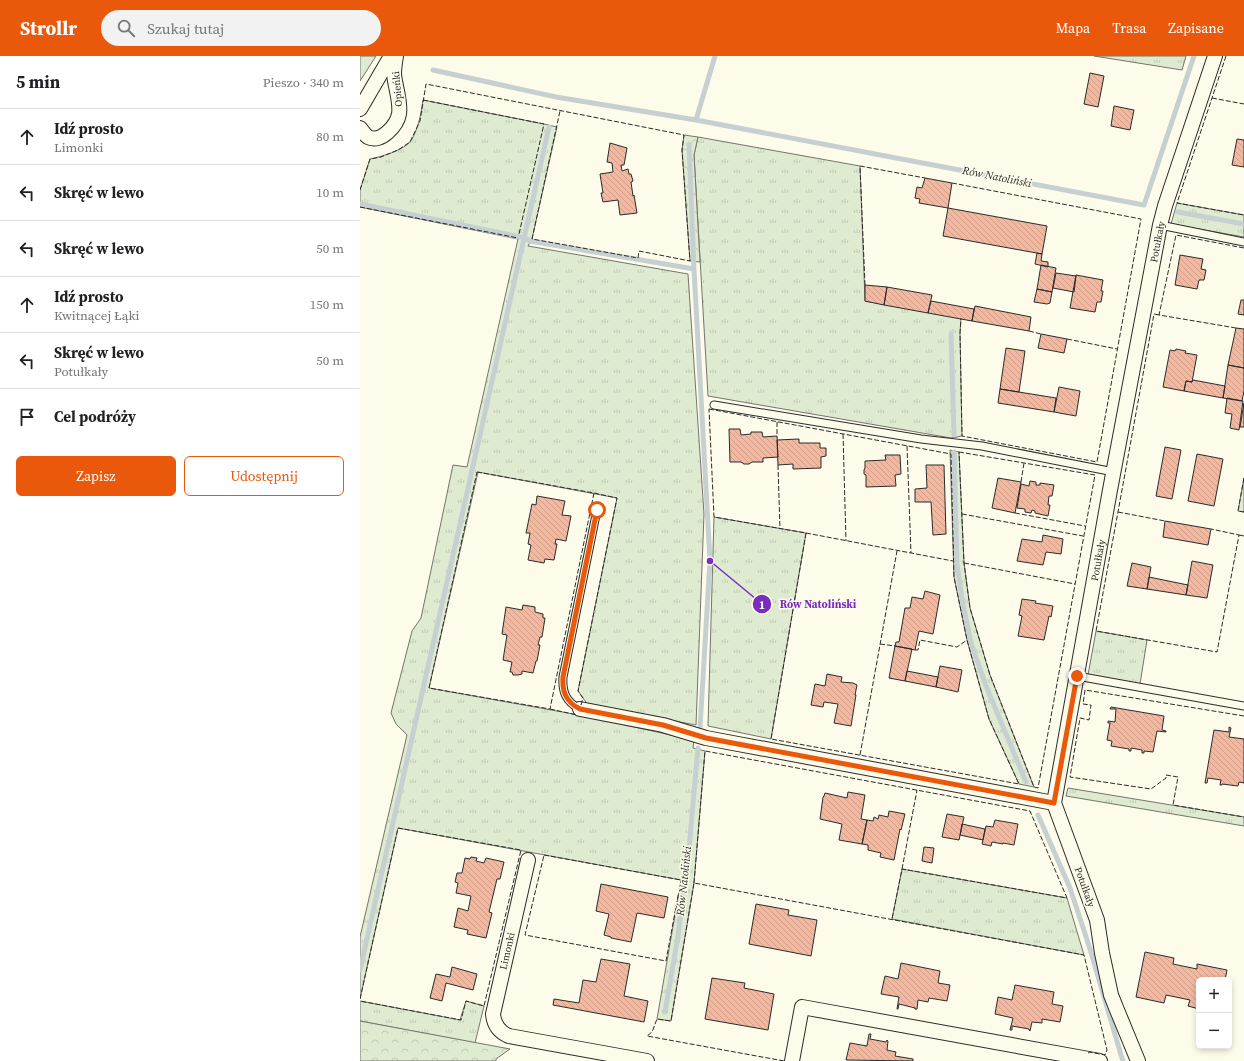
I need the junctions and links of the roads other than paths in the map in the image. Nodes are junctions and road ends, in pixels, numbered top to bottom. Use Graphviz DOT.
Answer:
graph roads {
  1 [pos="391,56"];
  2 [pos="396,56"];
  3 [pos="1215,56"];
  4 [pos="360,110"];
  5 [pos="360,128"];
  6 [pos="1160,225"];
  7 [pos="1244,242"];
  8 [pos="714,405"];
  9 [pos="1114,472"];
  10 [pos="597,510"];
  11 [pos="1077,676"];
  12 [pos="1244,706"];
  13 [pos="580,709"];
  14 [pos="1054,803"];
  15 [pos="528,860"];
  16 [pos="1133,1060"];
  17 [pos="647,1061"];
  18 [pos="792,1061"];
  19 [pos="1100,1061"];
  1 -- 4 [label="street, Opieńki"];
  2 -- 5 [label="street, Opieńki"];
  3 -- 6 [label="street, Potułkały"];
  6 -- 7 [label="lane"];
  6 -- 9 [label="street, Potułkały"];
  8 -- 9 [label="lane"];
  9 -- 11 [label="street, Potułkały"];
  10 -- 13 [label="lane"];
  11 -- 12 [label="lane"];
  11 -- 14 [label="street, Potułkały"];
  13 -- 14 [label="street"];
  14 -- 16 [label="street, Potułkały"];
  15 -- 17 [label="street, Limonki"];
  18 -- 19 [label="street"];
}
